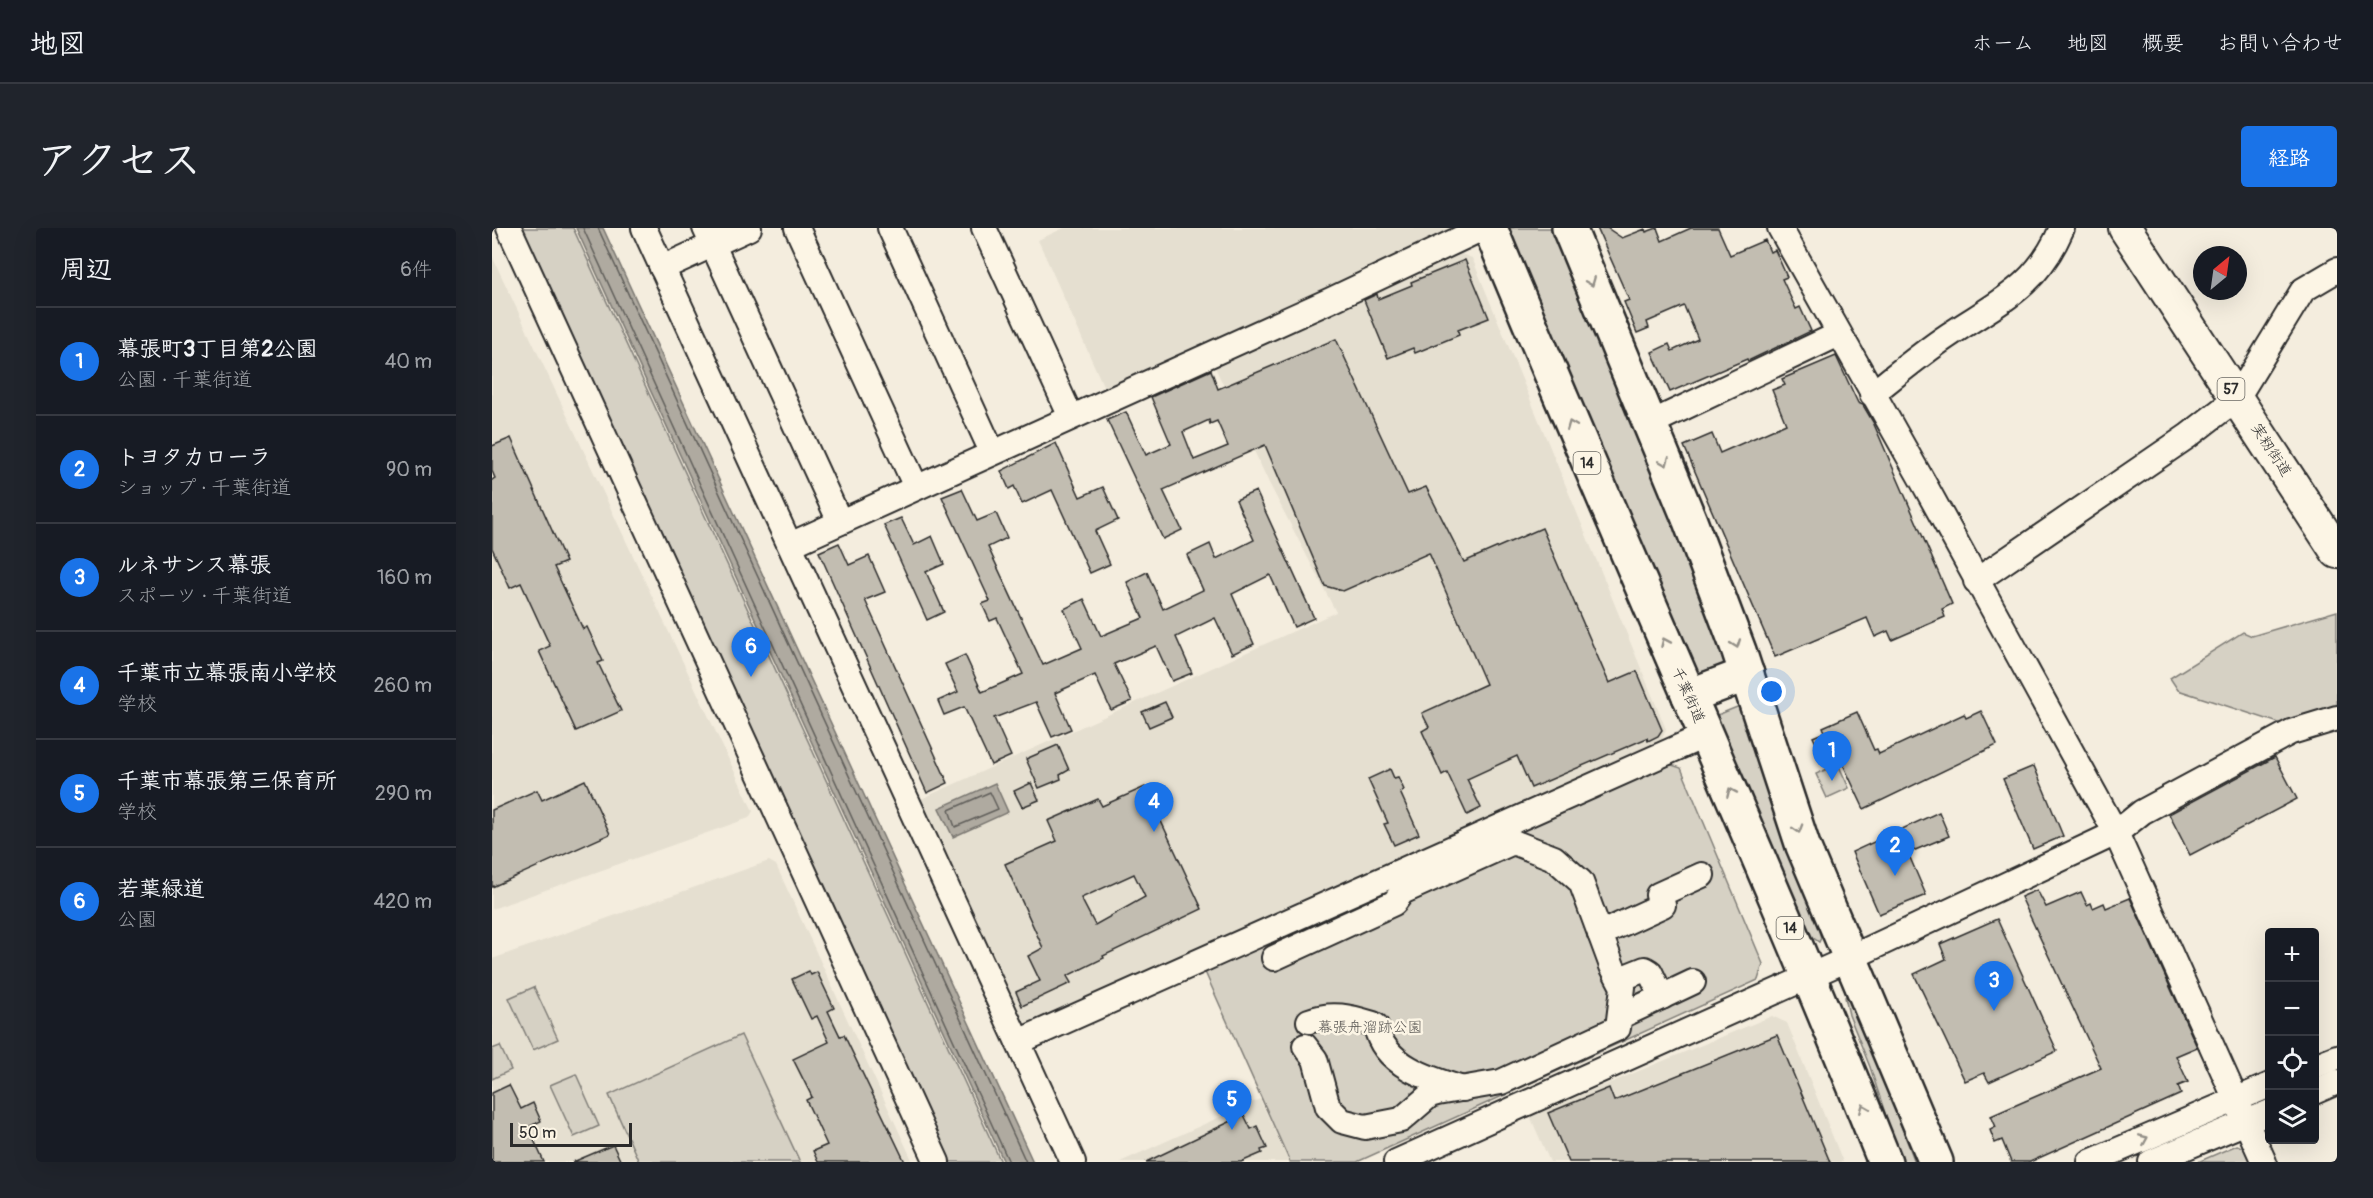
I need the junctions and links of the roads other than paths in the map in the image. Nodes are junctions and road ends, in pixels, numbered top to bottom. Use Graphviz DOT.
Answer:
graph roads {
  1 [pos="509,228"];
  2 [pos="644,228"];
  3 [pos="748,228"];
  4 [pos="797,228"];
  5 [pos="890,228"];
  6 [pos="984,228"];
  7 [pos="1483,228"];
  8 [pos="1490,228"];
  9 [pos="1569,228"];
  10 [pos="1780,228"];
  11 [pos="2062,228"];
  12 [pos="2125,228"];
  13 [pos="709,236"];
  14 [pos="662,268"];
  15 [pos="2337,270"];
  16 [pos="1839,334"];
  17 [pos="1872,394"];
  18 [pos="2237,398"];
  19 [pos="1071,417"];
  20 [pos="1649,424"];
  21 [pos="993,452"];
  22 [pos="916,488"];
  23 [pos="840,522"];
  24 [pos="790,545"];
  25 [pos="2337,552"];
  26 [pos="1976,581"];
  27 [pos="1747,674"];
  28 [pos="1689,696"];
  29 [pos="2337,718"];
  30 [pos="1706,735"];
  31 [pos="2116,833"];
  32 [pos="1702,875"];
  33 [pos="1588,900"];
  34 [pos="1600,934"];
  35 [pos="1274,958"];
  36 [pos="1850,958"];
  37 [pos="1616,973"];
  38 [pos="1808,975"];
  39 [pos="1693,982"];
  40 [pos="1662,997"];
  41 [pos="1309,1021"];
  42 [pos="1621,1028"];
  43 [pos="1018,1042"];
  44 [pos="1305,1046"];
  45 [pos="2337,1057"];
  46 [pos="2319,1064"];
  47 [pos="2337,1082"];
  48 [pos="1431,1086"];
  49 [pos="2265,1087"];
  50 [pos="2319,1090"];
  51 [pos="2237,1100"];
  52 [pos="2265,1114"];
  53 [pos="2247,1123"];
  54 [pos="937,1162"];
  55 [pos="1073,1162"];
  56 [pos="1396,1162"];
  57 [pos="1886,1162"];
  58 [pos="1936,1162"];
  59 [pos="2090,1162"];
  60 [pos="2151,1162"];
  61 [pos="2264,1162"];
  1 -- 54 [label="street"];
  2 -- 14 [label="street"];
  3 -- 13 [label="street"];
  4 -- 22 [label="street"];
  5 -- 21 [label="street"];
  6 -- 19 [label="street"];
  7 -- 19 [label="street"];
  28 -- 8 [label="highway, 千葉街道 / 14, one-way"];
  9 -- 20 [label="highway, one-way"];
  10 -- 16 [label="street"];
  11 -- 17 [label="street"];
  12 -- 18 [label="main road, 実籾街道 / 57"];
  13 -- 14 [label="street"];
  13 -- 23 [label="street"];
  14 -- 24 [label="street"];
  15 -- 18 [label="street"];
  16 -- 17 [label="street"];
  16 -- 20 [label="street"];
  17 -- 26 [label="street"];
  18 -- 25 [label="main road, 実籾街道 / 57"];
  18 -- 26 [label="street"];
  19 -- 21 [label="street"];
  20 -- 27 [label="highway, one-way"];
  21 -- 22 [label="street"];
  22 -- 23 [label="street"];
  23 -- 24 [label="street"];
  24 -- 43 [label="street"];
  26 -- 31 [label="street"];
  27 -- 28 [label="highway"];
  27 -- 36 [label="highway, one-way"];
  28 -- 30 [label="highway, 千葉街道 / 14"];
  29 -- 31 [label="street"];
  38 -- 30 [label="highway, 千葉街道 / 14, one-way"];
  30 -- 43 [label="street"];
  31 -- 36 [label="street"];
  31 -- 51 [label="street"];
  32 -- 34 [label="street"];
  33 -- 34 [label="street"];
  33 -- 35 [label="street"];
  33 -- 37 [label="street"];
  34 -- 37 [label="street"];
  36 -- 38 [label="street"];
  36 -- 58 [label="highway"];
  37 -- 40 [label="street"];
  37 -- 42 [label="street"];
  38 -- 56 [label="street"];
  57 -- 38 [label="highway, 千葉街道 / 14, one-way"];
  39 -- 40 [label="street"];
  40 -- 42 [label="street"];
  41 -- 48 [label="street"];
  42 -- 48 [label="street"];
  43 -- 55 [label="street"];
  44 -- 48 [label="street"];
  45 -- 46 [label="street"];
  47 -- 50 [label="street"];
  49 -- 51 [label="street"];
  51 -- 53 [label="street"];
  59 -- 51 [label="street, one-way"];
  52 -- 53 [label="street"];
  53 -- 60 [label="street"];
  53 -- 61 [label="street"];
}
